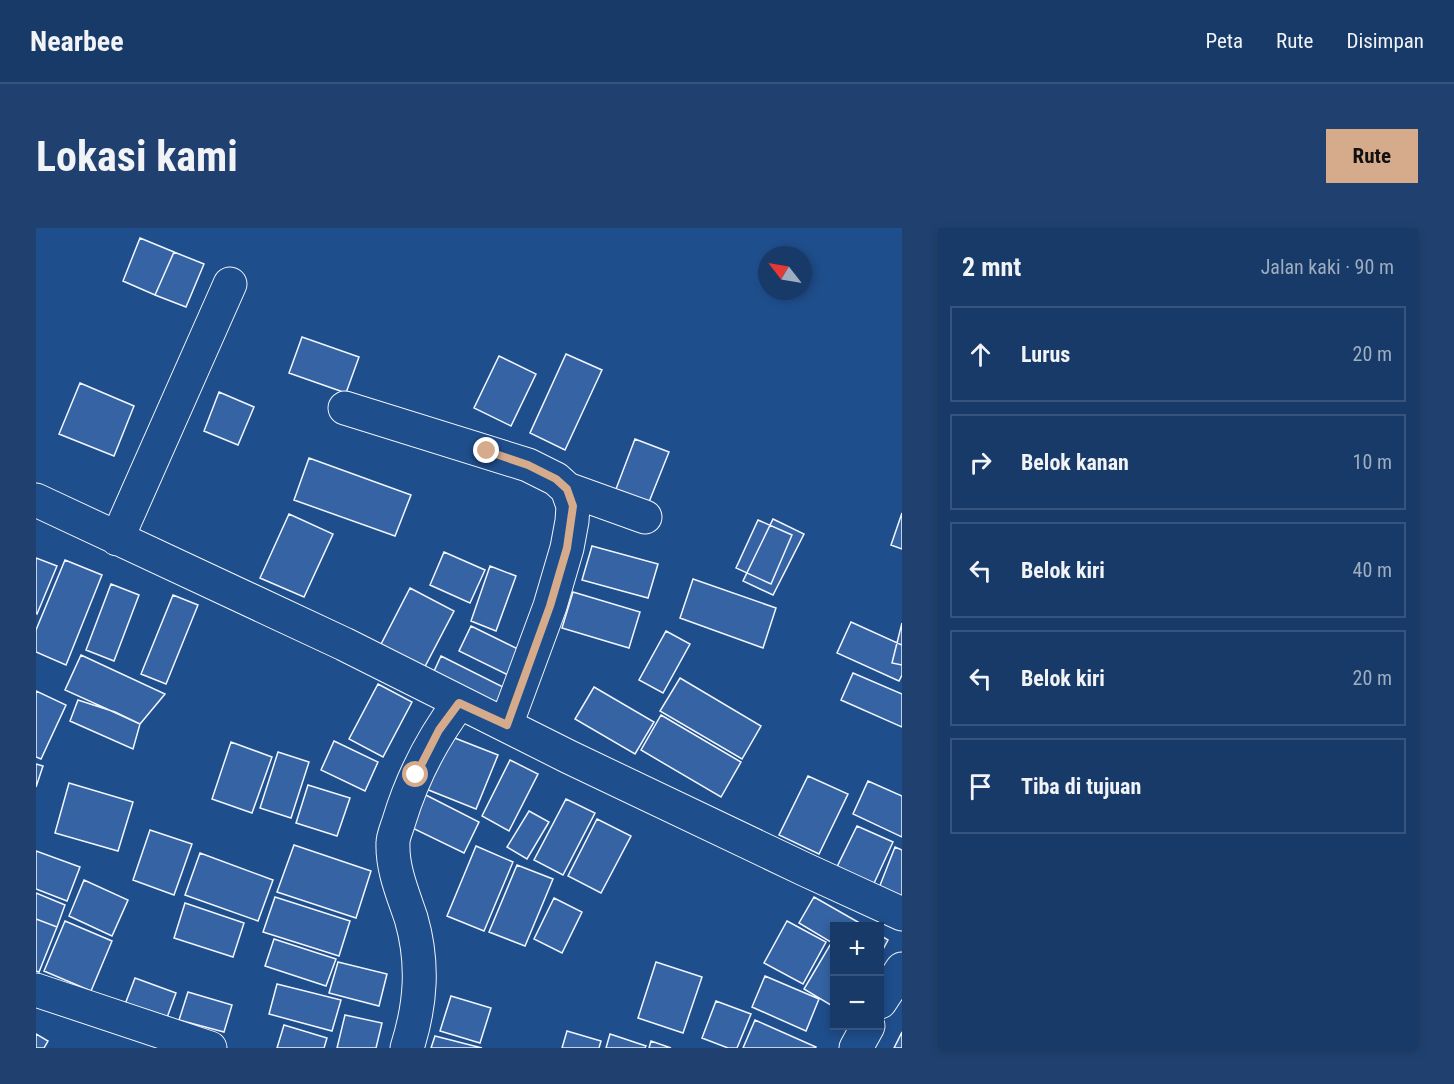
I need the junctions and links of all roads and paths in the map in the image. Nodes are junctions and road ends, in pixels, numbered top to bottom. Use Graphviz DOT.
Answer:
graph roads {
  1 [pos="230,284"];
  2 [pos="345,408"];
  3 [pos="567,489"];
  4 [pos="36,500"];
  5 [pos="645,517"];
  6 [pos="117,539"];
  7 [pos="459,703"];
  8 [pos="507,725"];
  9 [pos="902,914"];
  10 [pos="902,969"];
  11 [pos="36,990"];
  12 [pos="884,995"];
  13 [pos="866,1030"];
  14 [pos="210,1048"];
  15 [pos="407,1048"];
  16 [pos="856,1048"];
  1 -- 6 [label="street"];
  2 -- 3 [label="street"];
  3 -- 5 [label="street"];
  3 -- 8 [label="street"];
  4 -- 6 [label="street"];
  6 -- 7 [label="street"];
  7 -- 8 [label="street"];
  7 -- 15 [label="street"];
  8 -- 9 [label="street"];
  10 -- 12 [label="street"];
  11 -- 14 [label="street"];
  13 -- 16 [label="street"];
}
